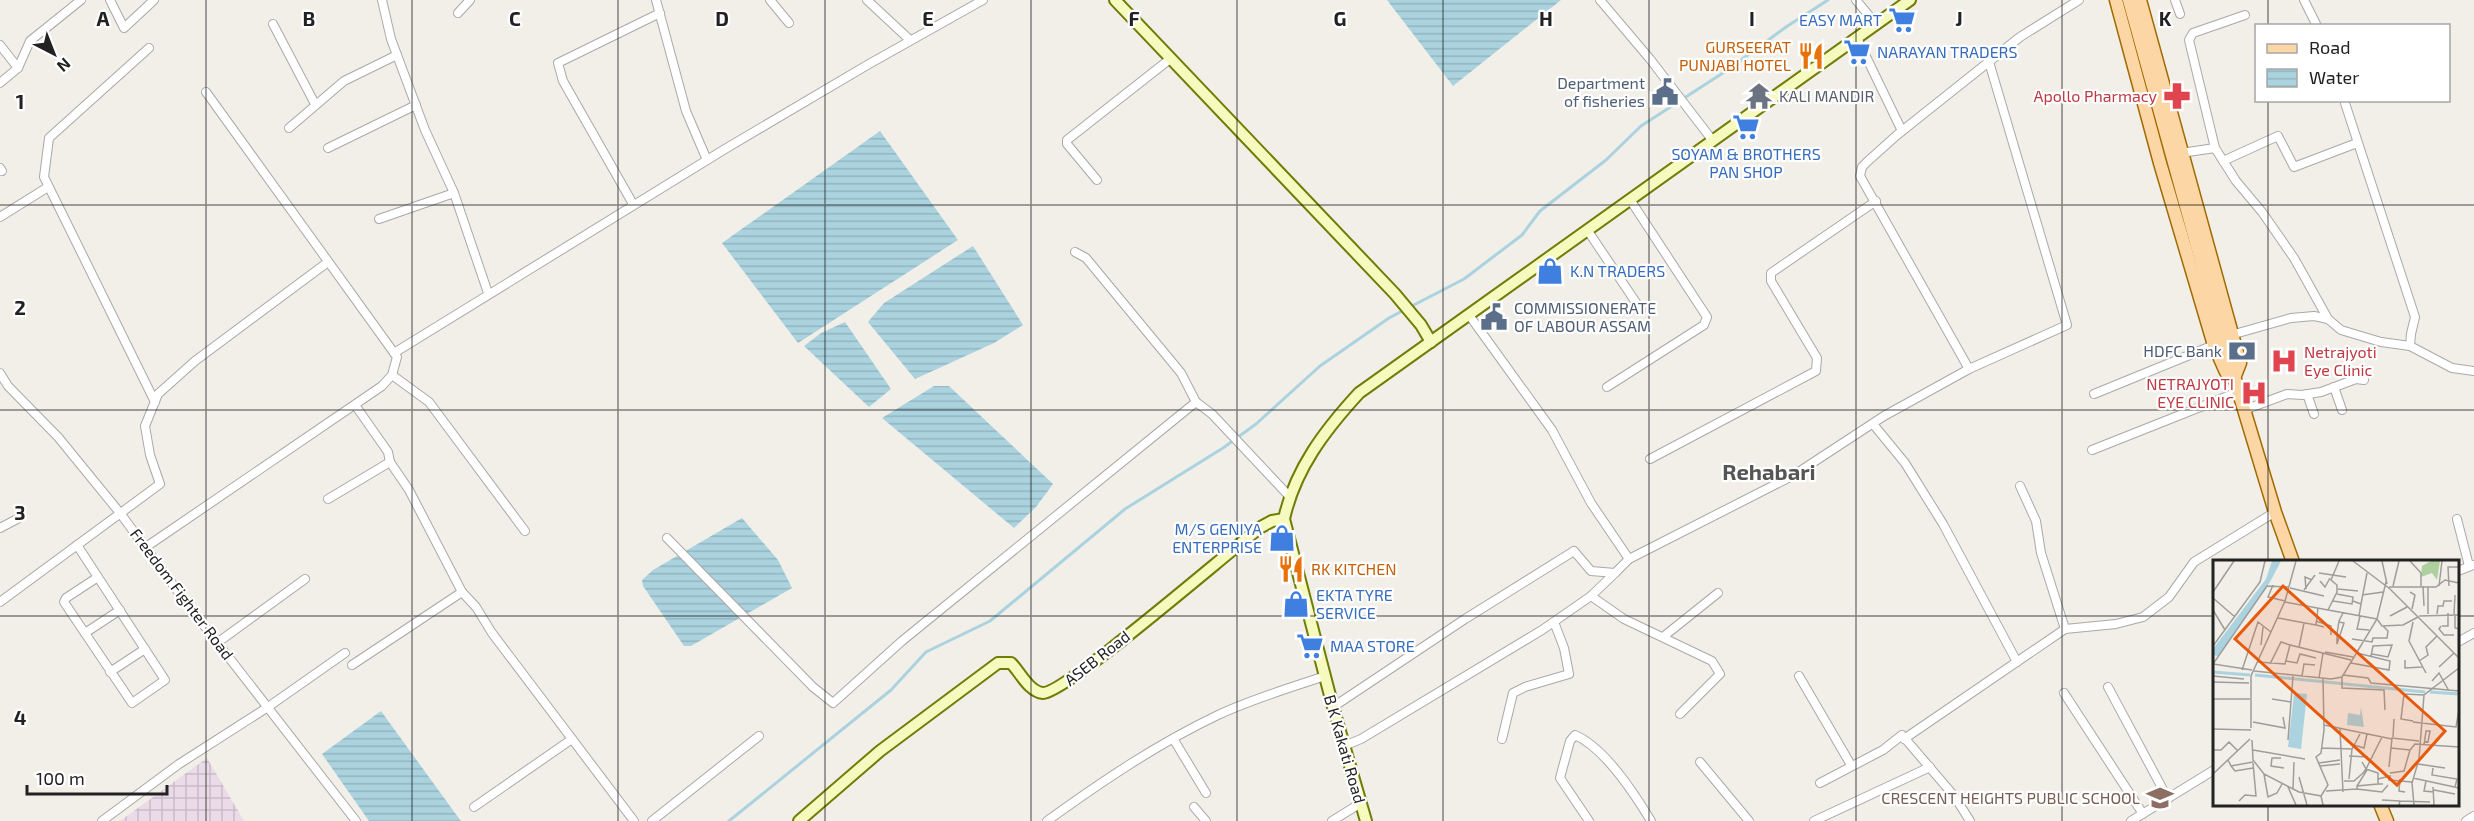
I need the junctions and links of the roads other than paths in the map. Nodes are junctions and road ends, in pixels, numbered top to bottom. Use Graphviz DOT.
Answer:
graph roads {
  1 [pos="81,0"];
  2 [pos="110,0"];
  3 [pos="154,0"];
  4 [pos="382,0"];
  5 [pos="470,0"];
  6 [pos="656,0"];
  7 [pos="770,0"];
  8 [pos="867,0"];
  9 [pos="983,0"];
  10 [pos="1115,0"];
  11 [pos="1600,0"];
  12 [pos="1857,0"];
  13 [pos="1910,0"];
  14 [pos="2079,0"];
  15 [pos="2116,0"];
  16 [pos="2129,0"];
  17 [pos="2140,0"];
  18 [pos="2175,0"];
  19 [pos="2304,0"];
  20 [pos="458,13"];
  21 [pos="660,13"];
  22 [pos="2180,14"];
  23 [pos="2245,15"];
  24 [pos="789,23"];
  25 [pos="273,24"];
  26 [pos="1876,24"];
  27 [pos="2316,24"];
  28 [pos="1857,38"];
  29 [pos="910,40"];
  30 [pos="0,45"];
  31 [pos="149,48"];
  32 [pos="397,55"];
  33 [pos="1170,59"];
  34 [pos="1989,62"];
  35 [pos="18,68"];
  36 [pos="0,83"];
  37 [pos="206,92"];
  38 [pos="2345,102"];
  39 [pos="315,105"];
  40 [pos="416,105"];
  41 [pos="289,128"];
  42 [pos="1902,131"];
  43 [pos="1713,141"];
  44 [pos="2357,143"];
  45 [pos="328,148"];
  46 [pos="2215,148"];
  47 [pos="2181,153"];
  48 [pos="707,160"];
  49 [pos="2223,161"];
  50 [pos="1097,180"];
  51 [pos="48,187"];
  52 [pos="454,193"];
  53 [pos="1631,201"];
  54 [pos="1876,201"];
  55 [pos="633,204"];
  56 [pos="0,217"];
  57 [pos="379,219"];
  58 [pos="1588,231"];
  59 [pos="1075,252"];
  60 [pos="328,262"];
  61 [pos="488,293"];
  62 [pos="1641,310"];
  63 [pos="1469,315"];
  64 [pos="2328,319"];
  65 [pos="2231,335"];
  66 [pos="1431,342"];
  67 [pos="2214,345"];
  68 [pos="2410,346"];
  69 [pos="394,353"];
  70 [pos="1968,369"];
  71 [pos="2474,371"];
  72 [pos="0,373"];
  73 [pos="392,375"];
  74 [pos="2234,378"];
  75 [pos="2364,380"];
  76 [pos="1607,387"];
  77 [pos="2334,387"];
  78 [pos="2238,392"];
  79 [pos="2094,394"];
  80 [pos="2307,394"];
  81 [pos="155,402"];
  82 [pos="1196,402"];
  83 [pos="355,405"];
  84 [pos="2244,410"];
  85 [pos="2342,410"];
  86 [pos="2314,414"];
  87 [pos="1873,424"];
  88 [pos="2092,450"];
  89 [pos="1650,459"];
  90 [pos="390,462"];
  91 [pos="2020,486"];
  92 [pos="1289,496"];
  93 [pos="328,499"];
  94 [pos="2275,512"];
  95 [pos="120,513"];
  96 [pos="21,517"];
  97 [pos="1284,519"];
  98 [pos="2457,519"];
  99 [pos="0,528"];
  100 [pos="525,531"];
  101 [pos="667,538"];
  102 [pos="77,545"];
  103 [pos="146,547"];
  104 [pos="1629,559"];
  105 [pos="2293,560"];
  106 [pos="2472,565"];
  107 [pos="1615,573"];
  108 [pos="98,577"];
  109 [pos="305,579"];
  110 [pos="462,592"];
  111 [pos="1718,593"];
  112 [pos="1591,596"];
  113 [pos="1,600"];
  114 [pos="120,610"];
  115 [pos="1554,622"];
  116 [pos="2065,629"];
  117 [pos="85,633"];
  118 [pos="2474,633"];
  119 [pos="1663,637"];
  120 [pos="2459,641"];
  121 [pos="217,643"];
  122 [pos="145,649"];
  123 [pos="345,653"];
  124 [pos="2017,662"];
  125 [pos="352,665"];
  126 [pos="110,672"];
  127 [pos="1325,676"];
  128 [pos="1799,676"];
  129 [pos="2108,687"];
  130 [pos="2064,693"];
  131 [pos="268,707"];
  132 [pos="1333,707"];
  133 [pos="1680,714"];
  134 [pos="759,736"];
  135 [pos="572,739"];
  136 [pos="1503,739"];
  137 [pos="1904,739"];
  138 [pos="1174,740"];
  139 [pos="1344,746"];
  140 [pos="1700,762"];
  141 [pos="1851,765"];
  142 [pos="1930,767"];
  143 [pos="2213,771"];
  144 [pos="1820,783"];
  145 [pos="1206,793"];
  146 [pos="2168,799"];
  147 [pos="1361,803"];
  148 [pos="2381,806"];
  149 [pos="474,807"];
  150 [pos="1194,807"];
  151 [pos="2143,816"];
  152 [pos="2474,816"];
  153 [pos="102,821"];
  154 [pos="356,821"];
  155 [pos="634,821"];
  156 [pos="652,821"];
  157 [pos="799,821"];
  158 [pos="1047,821"];
  159 [pos="1206,821"];
  160 [pos="1332,821"];
  161 [pos="1366,821"];
  162 [pos="1588,821"];
  163 [pos="1651,821"];
  164 [pos="1749,821"];
  165 [pos="1814,821"];
  166 [pos="1970,821"];
  167 [pos="2131,821"];
  168 [pos="2387,821"];
  169 [pos="2466,821"];
  1 -- 35 [label="street"];
  2 -- 3 [label="street"];
  4 -- 32 [label="street"];
  5 -- 20 [label="street"];
  6 -- 21 [label="street"];
  7 -- 24 [label="street"];
  8 -- 29 [label="street"];
  9 -- 29 [label="street"];
  10 -- 33 [label="main road"];
  11 -- 43 [label="street"];
  12 -- 26 [label="street"];
  13 -- 26 [label="main road"];
  14 -- 34 [label="street"];
  15 -- 67 [label="main road"];
  16 -- 74 [label="main road"];
  17 -- 47 [label="main road"];
  18 -- 22 [label="street"];
  19 -- 27 [label="street"];
  21 -- 48 [label="street"];
  21 -- 55 [label="street"];
  23 -- 46 [label="street"];
  25 -- 39 [label="street"];
  26 -- 28 [label="main road"];
  28 -- 42 [label="street"];
  28 -- 43 [label="main road"];
  29 -- 48 [label="street"];
  30 -- 35 [label="street"];
  31 -- 51 [label="street"];
  32 -- 39 [label="street"];
  32 -- 40 [label="street"];
  33 -- 50 [label="street"];
  33 -- 66 [label="main road"];
  34 -- 42 [label="street"];
  34 -- 70 [label="street"];
  35 -- 36 [label="street"];
  37 -- 60 [label="street"];
  38 -- 44 [label="street"];
  39 -- 41 [label="street"];
  40 -- 45 [label="street"];
  40 -- 52 [label="street"];
  42 -- 54 [label="street"];
  43 -- 53 [label="main road"];
  44 -- 49 [label="street"];
  44 -- 68 [label="street"];
  46 -- 47 [label="street"];
  46 -- 49 [label="street"];
  47 -- 65 [label="main road"];
  48 -- 55 [label="street"];
  49 -- 64 [label="street"];
  51 -- 56 [label="street"];
  51 -- 81 [label="street"];
  52 -- 57 [label="street"];
  52 -- 61 [label="street"];
  53 -- 58 [label="main road"];
  53 -- 76 [label="street"];
  54 -- 70 [label="street"];
  54 -- 89 [label="street"];
  55 -- 61 [label="street"];
  58 -- 62 [label="street"];
  58 -- 63 [label="main road"];
  59 -- 82 [label="street"];
  60 -- 69 [label="street"];
  60 -- 81 [label="street"];
  61 -- 69 [label="street"];
  63 -- 66 [label="main road"];
  63 -- 104 [label="street"];
  64 -- 65 [label="street"];
  64 -- 68 [label="street"];
  65 -- 74 [label="main road"];
  66 -- 92 [label="main road"];
  67 -- 74 [label="main road"];
  67 -- 79 [label="street"];
  68 -- 71 [label="street"];
  69 -- 73 [label="street"];
  70 -- 87 [label="street"];
  72 -- 95 [label="street, Freedom Fighter Road"];
  73 -- 83 [label="street"];
  73 -- 100 [label="street"];
  74 -- 78 [label="main road"];
  75 -- 77 [label="street"];
  77 -- 80 [label="street"];
  77 -- 85 [label="street"];
  78 -- 84 [label="main road"];
  78 -- 88 [label="street"];
  80 -- 84 [label="street"];
  80 -- 86 [label="street"];
  81 -- 95 [label="street"];
  82 -- 92 [label="street"];
  82 -- 101 [label="street"];
  83 -- 90 [label="street"];
  83 -- 103 [label="street"];
  84 -- 94 [label="main road"];
  87 -- 104 [label="street"];
  87 -- 124 [label="street"];
  90 -- 93 [label="street"];
  90 -- 110 [label="street"];
  91 -- 116 [label="street"];
  92 -- 97 [label="main road"];
  94 -- 105 [label="main road"];
  94 -- 116 [label="street"];
  95 -- 102 [label="street"];
  95 -- 103 [label="street, Freedom Fighter Road"];
  96 -- 99 [label="street"];
  97 -- 127 [label="main road, B K Kakati Road"];
  97 -- 157 [label="main road, ASEB Road"];
  98 -- 106 [label="street"];
  102 -- 108 [label="street"];
  102 -- 113 [label="street"];
  103 -- 121 [label="street, Freedom Fighter Road"];
  104 -- 107 [label="street"];
  107 -- 112 [label="street"];
  107 -- 132 [label="street"];
  108 -- 114 [label="street"];
  108 -- 117 [label="street"];
  109 -- 121 [label="street"];
  110 -- 125 [label="street"];
  110 -- 135 [label="street"];
  111 -- 119 [label="street"];
  112 -- 115 [label="street"];
  112 -- 119 [label="street"];
  114 -- 117 [label="street"];
  114 -- 122 [label="street"];
  115 -- 136 [label="street"];
  115 -- 139 [label="street"];
  116 -- 124 [label="street"];
  117 -- 126 [label="street"];
  118 -- 120 [label="street"];
  119 -- 133 [label="street"];
  121 -- 131 [label="street, Freedom Fighter Road"];
  122 -- 126 [label="street"];
  122 -- 126 [label="street"];
  123 -- 131 [label="street"];
  124 -- 137 [label="street"];
  127 -- 132 [label="main road, B K Kakati Road"];
  127 -- 138 [label="street"];
  128 -- 141 [label="street"];
  129 -- 146 [label="street"];
  130 -- 151 [label="street"];
  131 -- 153 [label="street"];
  131 -- 154 [label="street, Freedom Fighter Road"];
  132 -- 139 [label="main road, B K Kakati Road"];
  134 -- 156 [label="street"];
  135 -- 149 [label="street"];
  135 -- 155 [label="street"];
  137 -- 141 [label="street"];
  137 -- 142 [label="street"];
  138 -- 145 [label="street"];
  138 -- 158 [label="street"];
  139 -- 147 [label="main road, B K Kakati Road"];
  140 -- 164 [label="street"];
  141 -- 144 [label="street"];
  142 -- 165 [label="street"];
  142 -- 166 [label="street"];
  143 -- 146 [label="street"];
  146 -- 151 [label="street"];
  147 -- 160 [label="street"];
  147 -- 161 [label="main road, B K Kakati Road"];
  148 -- 168 [label="main road"];
  150 -- 159 [label="street"];
  151 -- 167 [label="street"];
  152 -- 169 [label="street"];
  162 -- 163 [label="street"];
}
